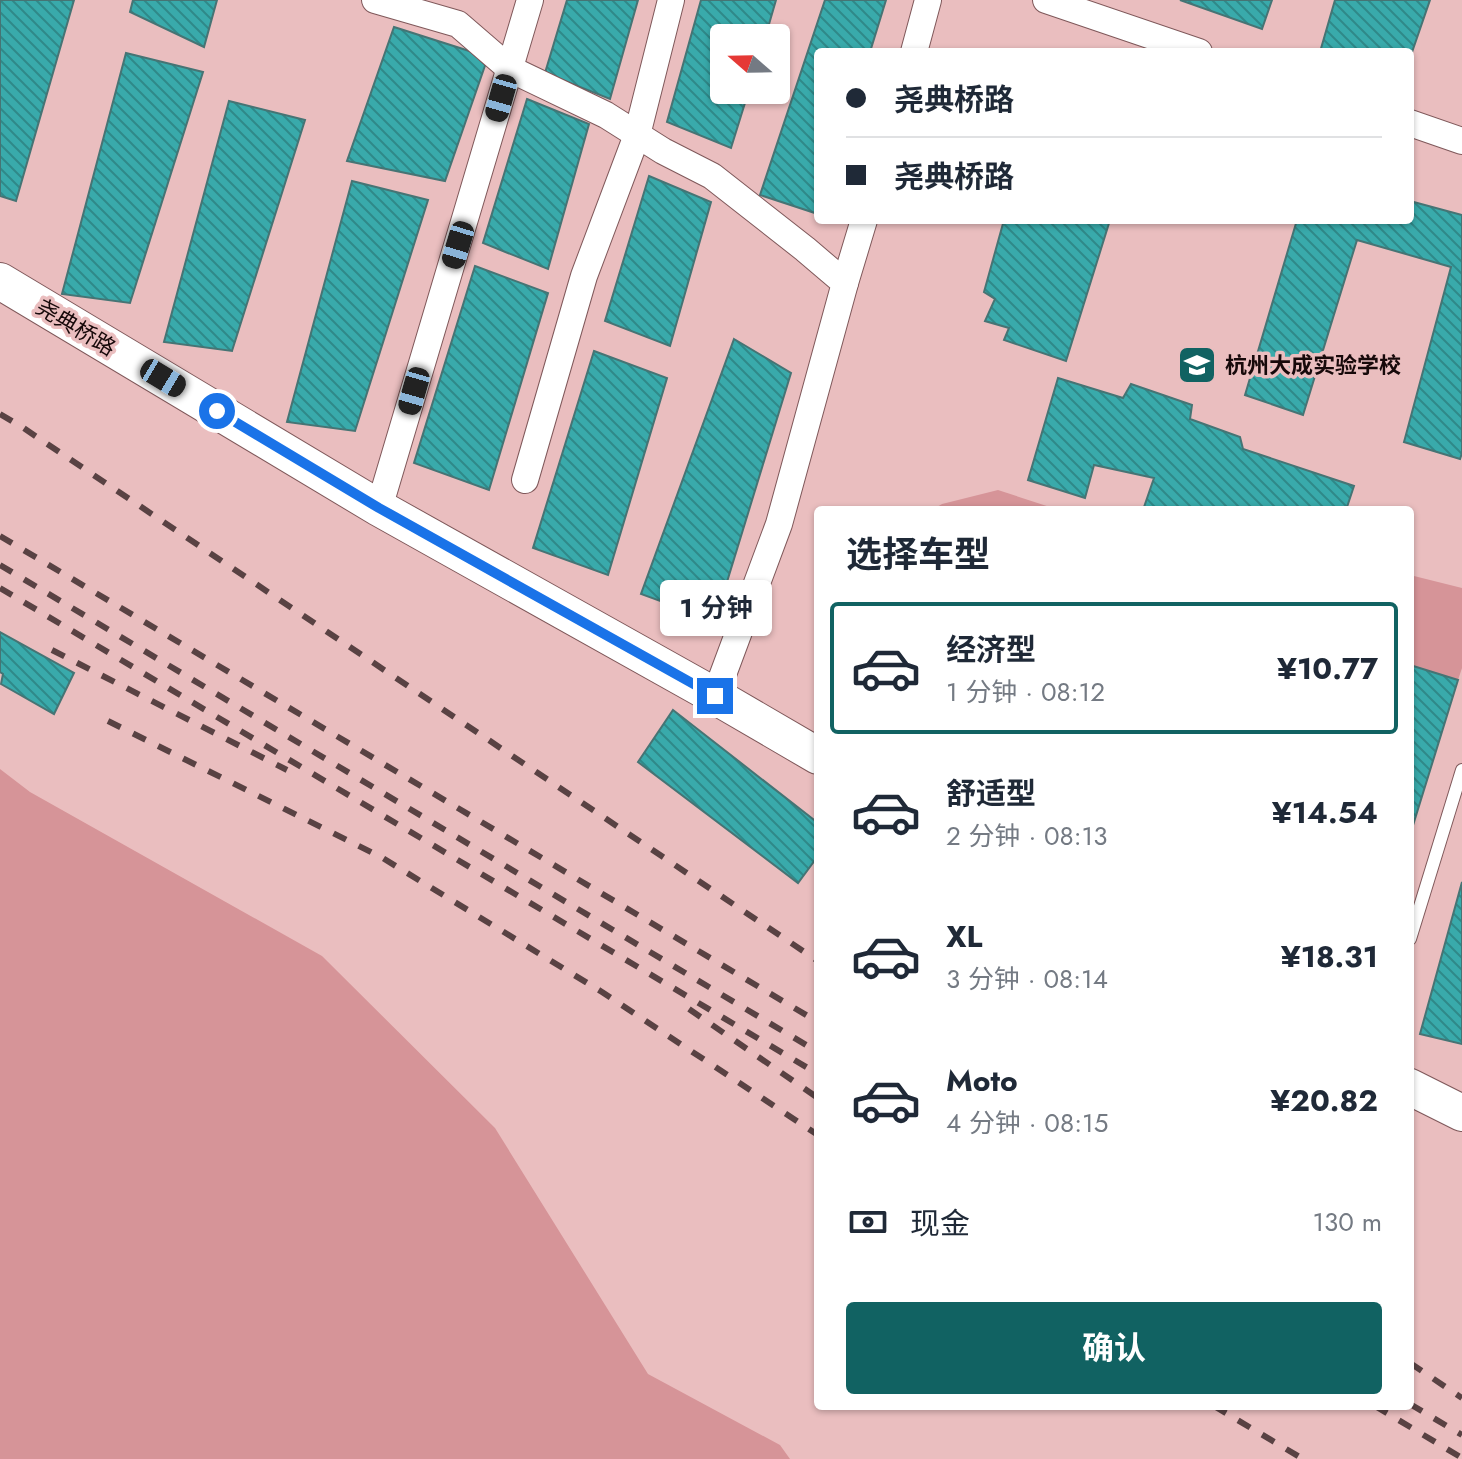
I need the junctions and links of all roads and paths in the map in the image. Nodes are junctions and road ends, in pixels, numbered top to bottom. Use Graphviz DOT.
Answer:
graph roads {
  1 [pos="375,0"];
  2 [pos="530,0"];
  3 [pos="671,0"];
  4 [pos="928,0"];
  5 [pos="1046,0"];
  6 [pos="915,48"];
  7 [pos="1187,48"];
  8 [pos="510,69"];
  9 [pos="1414,124"];
  10 [pos="637,135"];
  11 [pos="1462,141"];
  12 [pos="863,224"];
  13 [pos="0,281"];
  14 [pos="845,283"];
  15 [pos="525,480"];
  16 [pos="379,508"];
  17 [pos="715,696"];
  18 [pos="814,754"];
  19 [pos="1462,770"];
  20 [pos="1414,926"];
  21 [pos="1414,1089"];
  22 [pos="1462,1113"];
  1 -- 8 [label="street"];
  2 -- 8 [label="street"];
  3 -- 10 [label="street"];
  4 -- 6 [label="street"];
  5 -- 7 [label="street"];
  8 -- 10 [label="street"];
  8 -- 16 [label="street"];
  9 -- 11 [label="street"];
  10 -- 14 [label="street"];
  10 -- 15 [label="street"];
  12 -- 14 [label="street"];
  13 -- 16 [label="street, 尧典桥路"];
  14 -- 17 [label="street"];
  16 -- 17 [label="street, 尧典桥路"];
  17 -- 18 [label="street, 尧典桥路"];
  19 -- 20 [label="lane"];
  21 -- 22 [label="street"];
}
